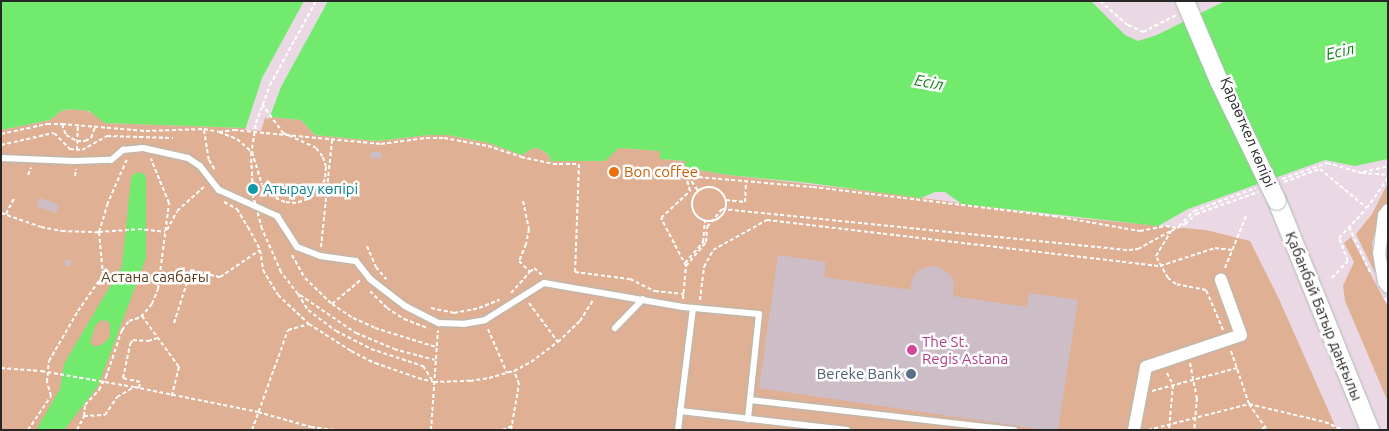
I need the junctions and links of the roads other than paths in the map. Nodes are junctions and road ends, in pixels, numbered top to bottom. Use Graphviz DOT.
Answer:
graph roads {
  1 [pos="1183,6"];
  2 [pos="1,158"];
  3 [pos="1276,193"];
  4 [pos="1388,210"];
  5 [pos="1221,280"];
  6 [pos="1385,291"];
  7 [pos="643,299"];
  8 [pos="696,308"];
  9 [pos="615,328"];
  10 [pos="750,400"];
  11 [pos="680,410"];
  12 [pos="748,419"];
  13 [pos="1368,427"];
  14 [pos="678,430"];
  15 [pos="847,430"];
  16 [pos="1014,430"];
  17 [pos="1134,430"];
  1 -- 3 [label="main road, Қараөткел көпірі, bridge"];
  2 -- 7 [label="lane"];
  3 -- 13 [label="main road, Қабанбай Батыр даңғылы"];
  4 -- 6 [label="street"];
  5 -- 17 [label="street"];
  7 -- 8 [label="lane"];
  7 -- 9 [label="lane"];
  8 -- 10 [label="lane"];
  8 -- 11 [label="lane"];
  10 -- 12 [label="lane"];
  10 -- 16 [label="lane"];
  11 -- 12 [label="lane"];
  11 -- 14 [label="lane"];
  12 -- 15 [label="lane"];
}
